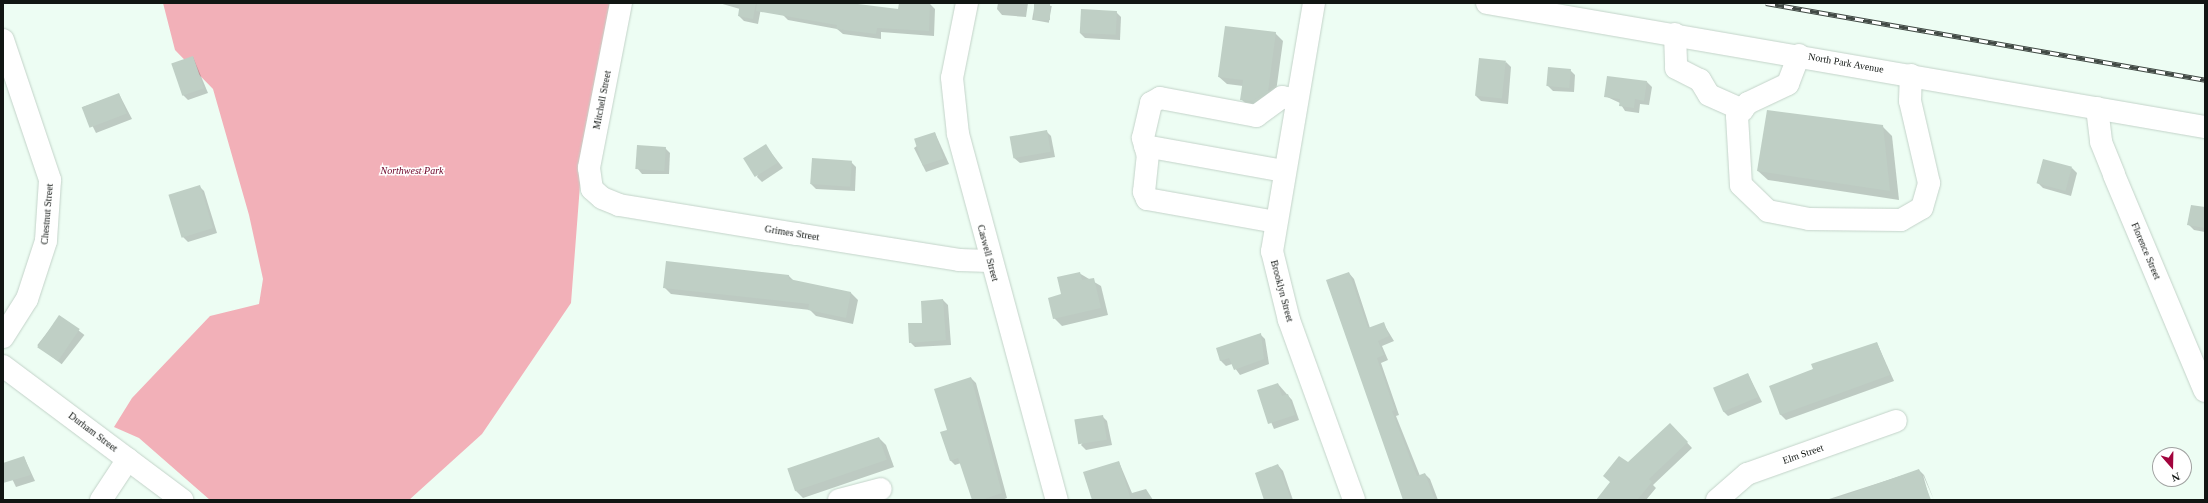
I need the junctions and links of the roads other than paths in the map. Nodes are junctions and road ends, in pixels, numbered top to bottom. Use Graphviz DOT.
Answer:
graph roads {
  1 [pos="622,3"];
  2 [pos="966,3"];
  3 [pos="1314,3"];
  4 [pos="1487,3"];
  5 [pos="1675,34"];
  6 [pos="3,40"];
  7 [pos="1799,55"];
  8 [pos="1911,75"];
  9 [pos="1296,100"];
  10 [pos="2097,108"];
  11 [pos="1743,110"];
  12 [pos="2205,127"];
  13 [pos="1145,146"];
  14 [pos="1284,171"];
  15 [pos="598,194"];
  16 [pos="1276,222"];
  17 [pos="990,260"];
  18 [pos="3,337"];
  19 [pos="3,366"];
  20 [pos="2205,391"];
  21 [pos="1896,421"];
  22 [pos="128,459"];
  23 [pos="881,489"];
  24 [pos="849,499"];
  25 [pos="100,500"];
  26 [pos="182,500"];
  27 [pos="1057,500"];
  28 [pos="1354,500"];
  29 [pos="1717,500"];
  1 -- 15 [label="street, Mitchell Street"];
  2 -- 17 [label="street, Caswell Street"];
  3 -- 9 [label="street, Brooklyn Street"];
  4 -- 5 [label="street, North Park Avenue"];
  5 -- 7 [label="street, North Park Avenue"];
  5 -- 11 [label="street"];
  6 -- 18 [label="street, Chestnut Street"];
  7 -- 8 [label="street, North Park Avenue"];
  7 -- 11 [label="street"];
  8 -- 10 [label="street, North Park Avenue"];
  8 -- 11 [label="street"];
  9 -- 13 [label="street"];
  9 -- 14 [label="street, Brooklyn Street"];
  10 -- 12 [label="street, North Park Avenue"];
  10 -- 20 [label="street, Florence Street"];
  13 -- 14 [label="street"];
  13 -- 16 [label="street"];
  14 -- 16 [label="street, Brooklyn Street"];
  15 -- 17 [label="street, Grimes Street"];
  16 -- 28 [label="street, Brooklyn Street"];
  17 -- 27 [label="street, Caswell Street"];
  19 -- 22 [label="street, Durham Street"];
  21 -- 29 [label="street, Elm Street"];
  22 -- 25 [label="street"];
  22 -- 26 [label="street, Durham Street"];
  23 -- 24 [label="street"];
}
